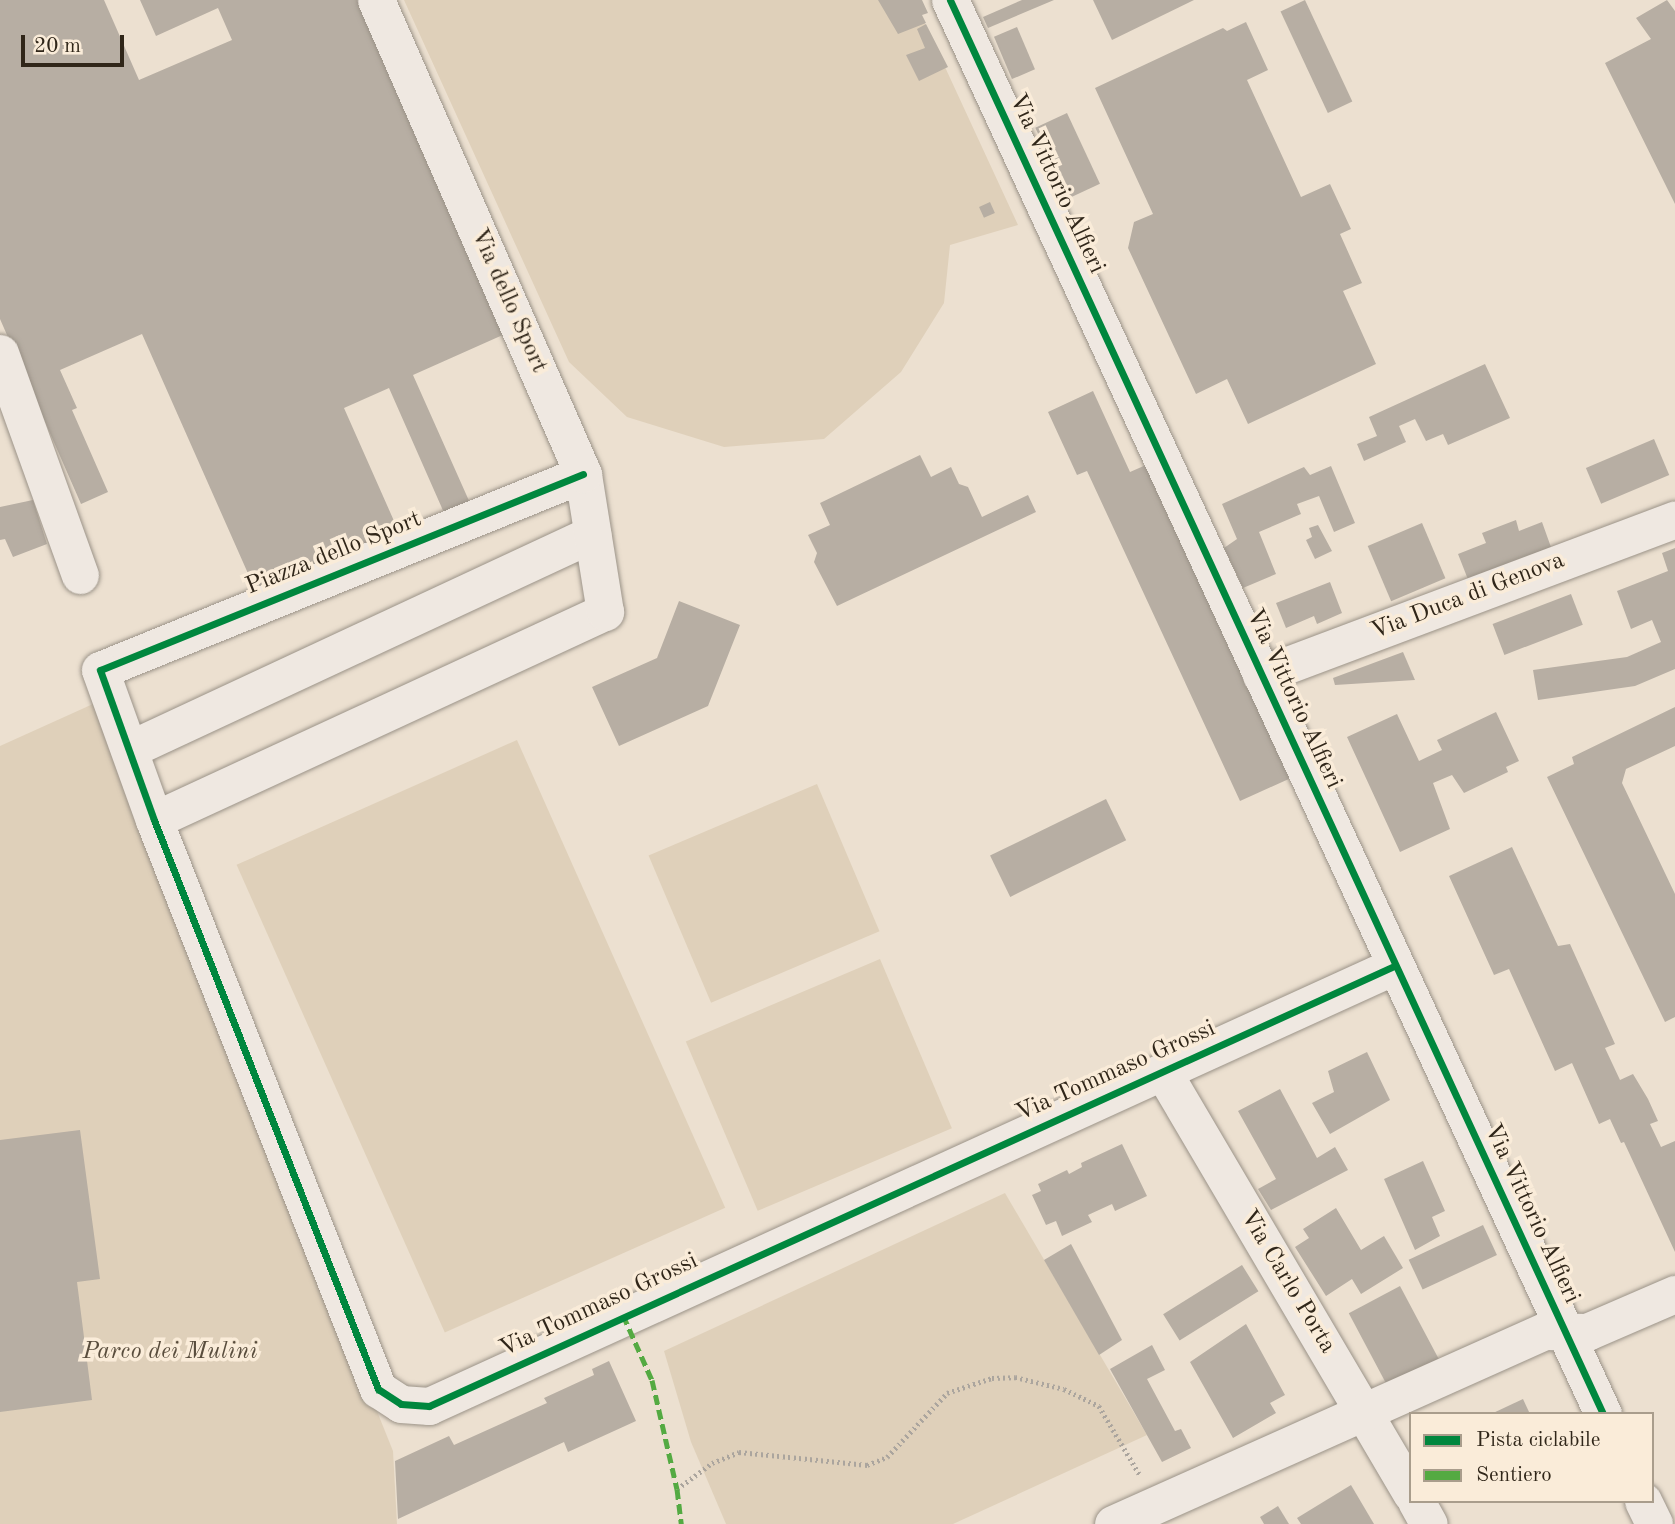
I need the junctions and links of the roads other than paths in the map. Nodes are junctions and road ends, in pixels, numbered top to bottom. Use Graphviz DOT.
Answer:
graph roads {
  1 [pos="376,0"];
  2 [pos="952,1"];
  3 [pos="0,353"];
  4 [pos="583,474"];
  5 [pos="1675,519"];
  6 [pos="592,534"];
  7 [pos="80,575"];
  8 [pos="1261,675"];
  9 [pos="130,750"];
  10 [pos="154,820"];
  11 [pos="1394,966"];
  12 [pos="1163,1072"];
  13 [pos="1675,1294"];
  14 [pos="1565,1332"];
  15 [pos="1363,1410"];
  16 [pos="1602,1412"];
  17 [pos="1409,1490"];
  18 [pos="1417,1503"];
  19 [pos="1644,1503"];
  20 [pos="1113,1524"];
  21 [pos="1429,1524"];
  22 [pos="1654,1524"];
  1 -- 4 [label="street, Via dello Sport"];
  2 -- 8 [label="street, Via Vittorio Alfieri"];
  3 -- 7 [label="street"];
  4 -- 6 [label="street, Via dello Sport"];
  4 -- 9 [label="street, Piazza dello Sport"];
  5 -- 8 [label="street, Via Duca di Genova"];
  6 -- 9 [label="street"];
  6 -- 10 [label="street, Via dello Sport"];
  8 -- 11 [label="street, Via Vittorio Alfieri"];
  9 -- 10 [label="street"];
  10 -- 12 [label="street, Via Tommaso Grossi"];
  11 -- 12 [label="street, Via Tommaso Grossi"];
  11 -- 14 [label="street, Via Vittorio Alfieri"];
  12 -- 15 [label="street, Via Carlo Porta"];
  13 -- 14 [label="street"];
  14 -- 15 [label="street"];
  14 -- 16 [label="street, Via Vittorio Alfieri"];
  15 -- 17 [label="street, Via Carlo Porta"];
  15 -- 20 [label="street"];
  18 -- 21 [label="street"];
  19 -- 22 [label="street"];
}
